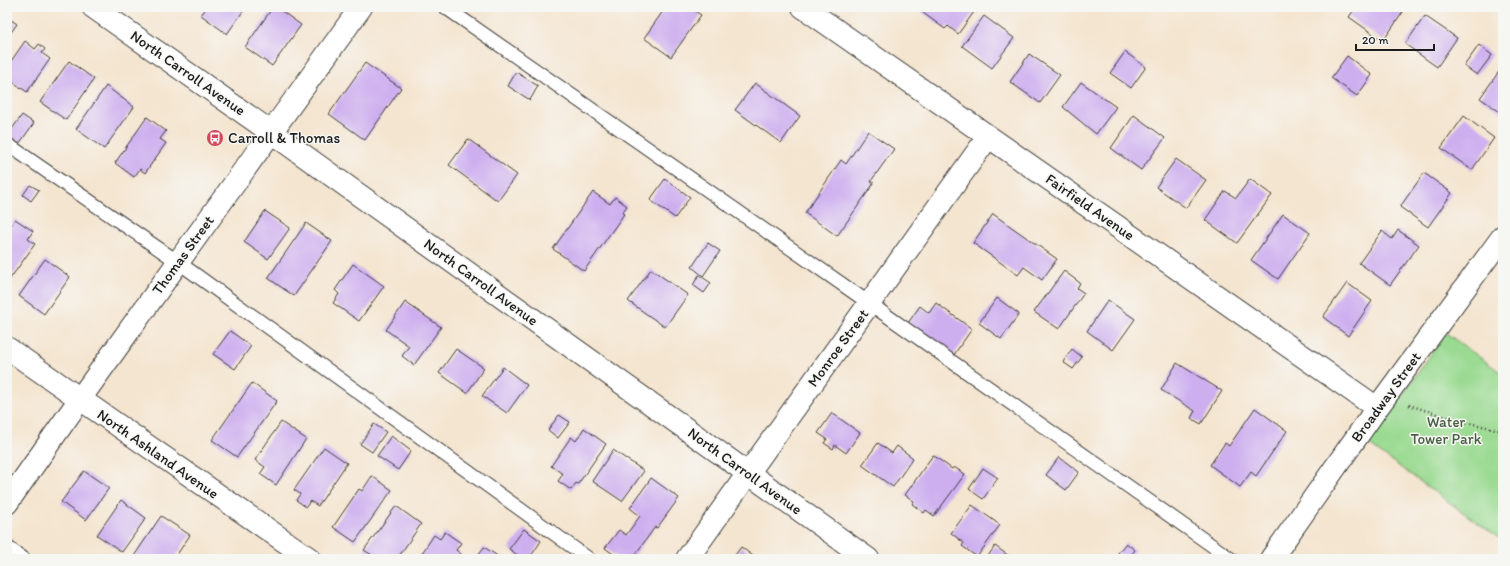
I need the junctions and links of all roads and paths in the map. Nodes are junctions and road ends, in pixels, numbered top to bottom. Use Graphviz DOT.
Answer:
graph roads {
  1 [pos="94,7"];
  2 [pos="361,7"];
  3 [pos="445,7"];
  4 [pos="803,7"];
  5 [pos="271,132"];
  6 [pos="988,137"];
  7 [pos="7,144"];
  8 [pos="1503,236"];
  9 [pos="178,262"];
  10 [pos="870,303"];
  11 [pos="7,348"];
  12 [pos="80,399"];
  13 [pos="1382,401"];
  14 [pos="1503,431"];
  15 [pos="748,473"];
  16 [pos="7,503"];
  17 [pos="7,547"];
  18 [pos="24,559"];
  19 [pos="310,559"];
  20 [pos="589,559"];
  21 [pos="687,559"];
  22 [pos="868,559"];
  23 [pos="1230,559"];
  24 [pos="1271,559"];
  1 -- 5 [label="street, North Carroll Avenue"];
  2 -- 5 [label="street, Thomas Street"];
  3 -- 10 [label="lane"];
  4 -- 6 [label="street, Fairfield Avenue"];
  5 -- 9 [label="street, Thomas Street"];
  5 -- 15 [label="street, North Carroll Avenue"];
  6 -- 10 [label="street, Monroe Street"];
  6 -- 13 [label="street, Fairfield Avenue"];
  7 -- 9 [label="lane"];
  8 -- 13 [label="street, Broadway Street"];
  9 -- 12 [label="street, Thomas Street"];
  9 -- 20 [label="lane"];
  10 -- 15 [label="street, Monroe Street"];
  10 -- 23 [label="lane"];
  11 -- 12 [label="street, North Ashland Avenue"];
  12 -- 16 [label="street, Thomas Street"];
  12 -- 19 [label="street, North Ashland Avenue"];
  13 -- 14 [label="path"];
  13 -- 24 [label="street, Broadway Street"];
  15 -- 21 [label="street, Monroe Street"];
  15 -- 22 [label="street, North Carroll Avenue"];
  17 -- 18 [label="lane"];
}
